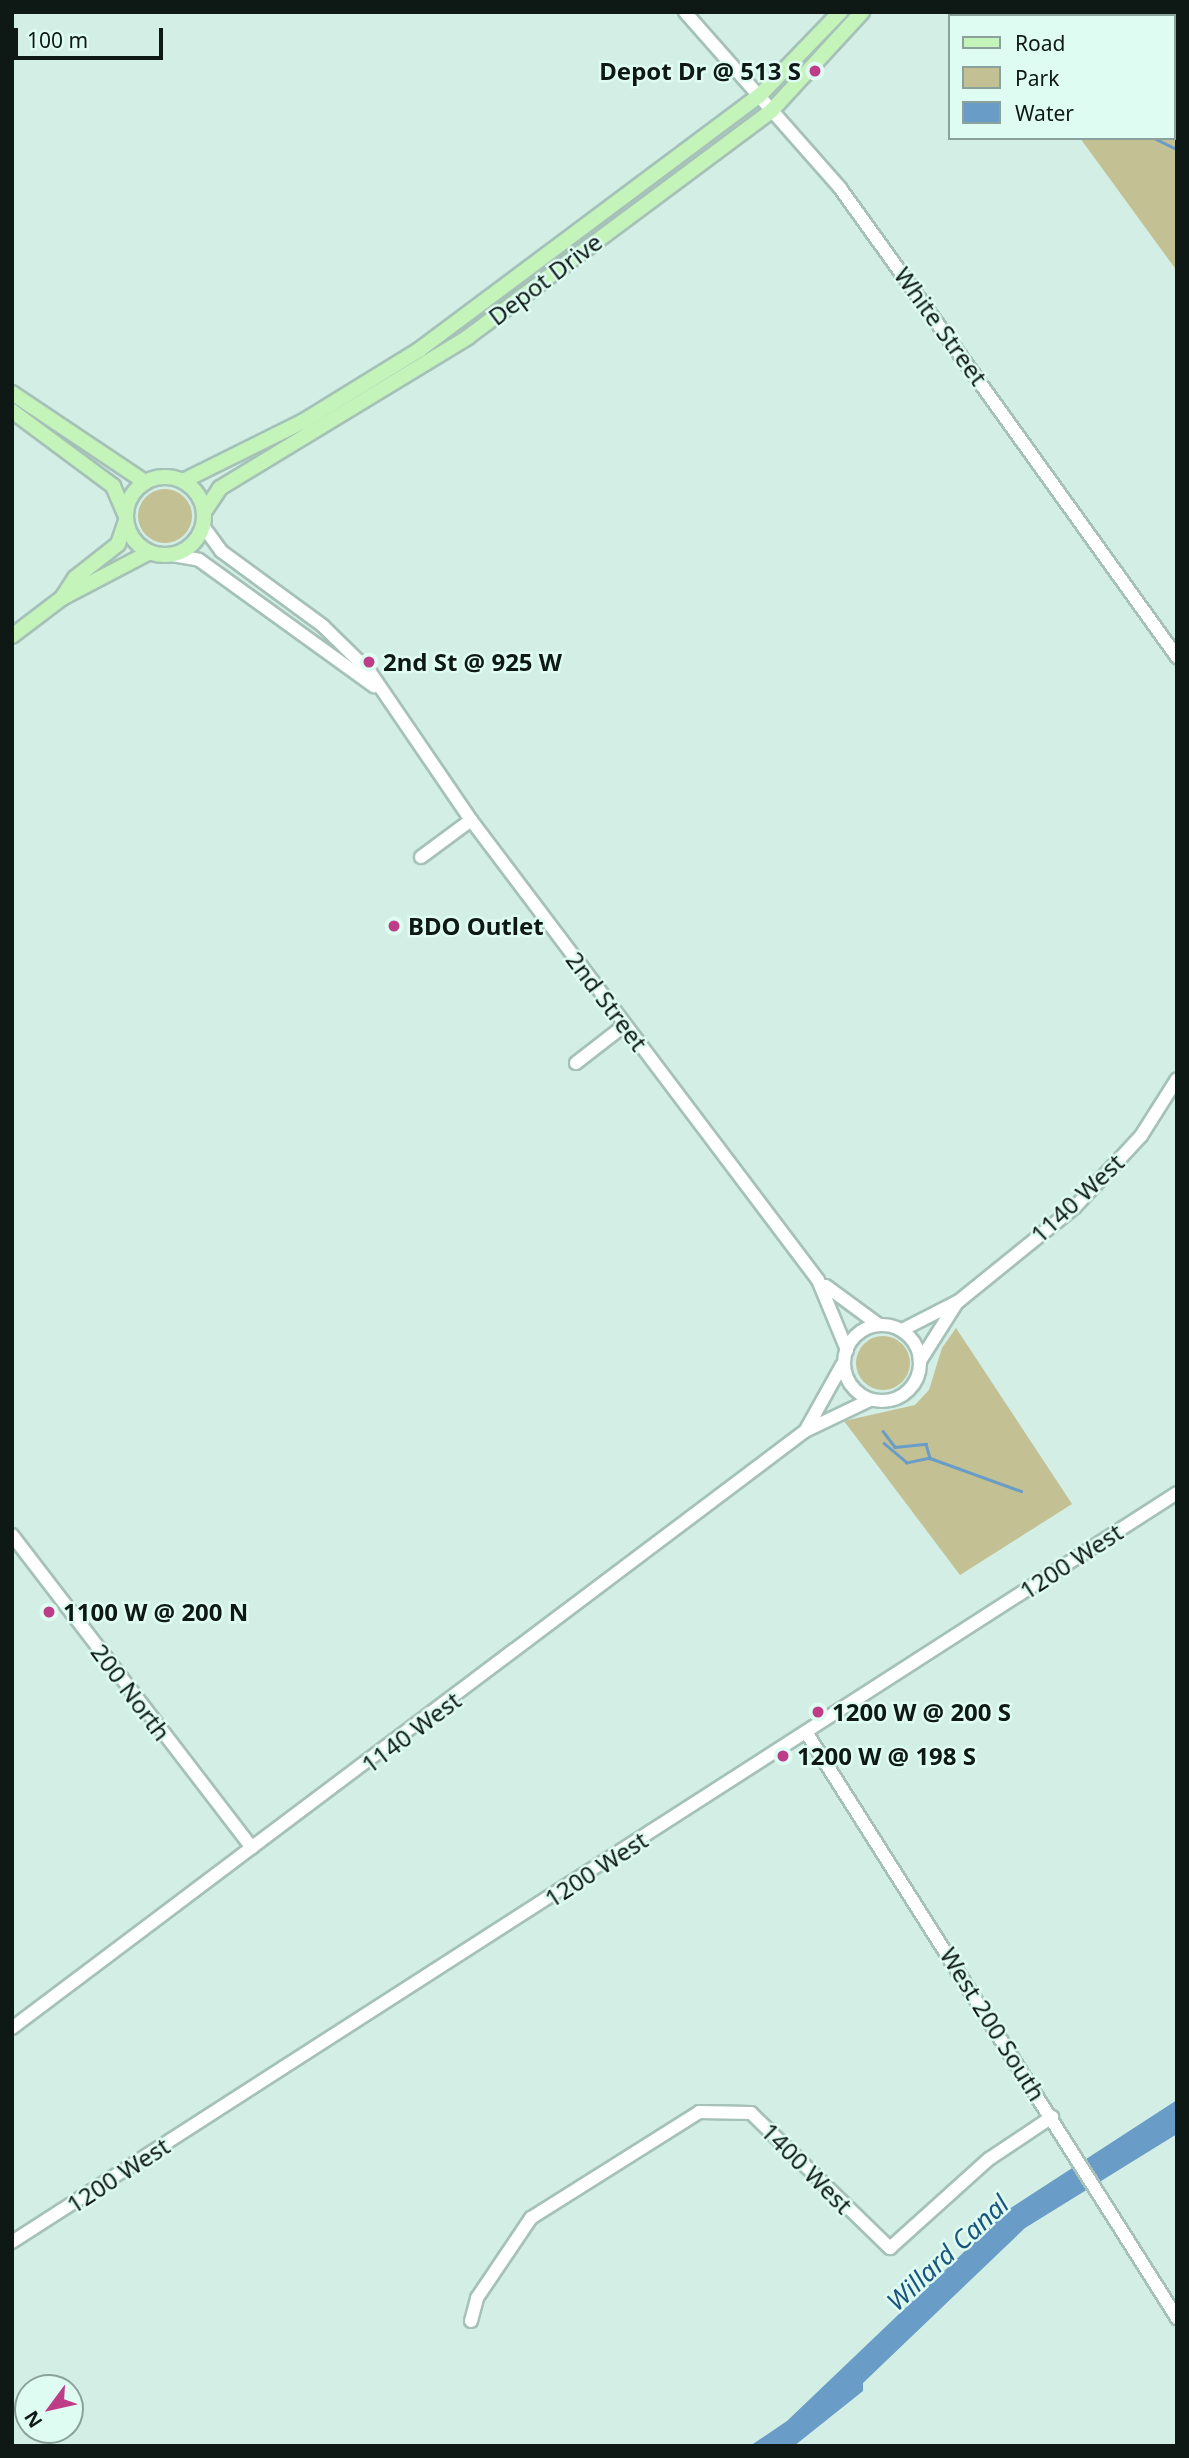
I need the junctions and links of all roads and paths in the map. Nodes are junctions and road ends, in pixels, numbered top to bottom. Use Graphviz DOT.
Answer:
graph roads {
  1 [pos="685,12"];
  2 [pos="840,12"];
  3 [pos="862,12"];
  4 [pos="759,96"];
  5 [pos="772,110"];
  6 [pos="12,393"];
  7 [pos="12,411"];
  8 [pos="183,481"];
  9 [pos="145,482"];
  10 [pos="126,518"];
  11 [pos="203,519"];
  12 [pos="150,552"];
  13 [pos="172,555"];
  14 [pos="62,598"];
  15 [pos="12,636"];
  16 [pos="1177,657"];
  17 [pos="374,686"];
  18 [pos="471,821"];
  19 [pos="421,858"];
  20 [pos="625,1025"];
  21 [pos="576,1063"];
  22 [pos="1177,1079"];
  23 [pos="818,1280"];
  24 [pos="958,1301"];
  25 [pos="879,1325"];
  26 [pos="902,1330"];
  27 [pos="847,1350"];
  28 [pos="920,1361"];
  29 [pos="842,1365"];
  30 [pos="870,1400"];
  31 [pos="805,1431"];
  32 [pos="1177,1493"];
  33 [pos="12,1535"];
  34 [pos="806,1731"];
  35 [pos="252,1848"];
  36 [pos="12,2028"];
  37 [pos="1052,2117"];
  38 [pos="12,2242"];
  39 [pos="1177,2318"];
  40 [pos="471,2321"];
  1 -- 4 [label="street, White Street"];
  2 -- 4 [label="main road, Depot Drive"];
  3 -- 5 [label="main road, Depot Drive"];
  4 -- 5 [label="street, White Street"];
  4 -- 8 [label="main road, Depot Drive"];
  5 -- 11 [label="main road, Depot Drive"];
  5 -- 16 [label="street, White Street"];
  6 -- 9 [label="main road"];
  7 -- 10 [label="main road"];
  8 -- 9 [label="main road"];
  8 -- 11 [label="main road"];
  9 -- 10 [label="main road"];
  10 -- 12 [label="main road"];
  10 -- 14 [label="main road"];
  11 -- 13 [label="main road"];
  11 -- 17 [label="street, 2nd Street"];
  12 -- 13 [label="main road"];
  12 -- 14 [label="main road"];
  13 -- 17 [label="street, 2nd Street"];
  14 -- 15 [label="main road"];
  17 -- 18 [label="street, 2nd Street"];
  18 -- 19 [label="street"];
  18 -- 20 [label="street, 2nd Street"];
  20 -- 21 [label="street"];
  20 -- 23 [label="street, 2nd Street"];
  22 -- 24 [label="street, 1140 West"];
  23 -- 25 [label="street, 2nd Street"];
  23 -- 27 [label="street, 2nd Street"];
  24 -- 26 [label="street, 1140 West"];
  24 -- 28 [label="street, 1140 West"];
  25 -- 26 [label="street"];
  25 -- 27 [label="street"];
  26 -- 28 [label="street"];
  27 -- 29 [label="street"];
  28 -- 30 [label="street"];
  29 -- 30 [label="street"];
  29 -- 31 [label="street, 1140 West"];
  30 -- 31 [label="street, 1140 West"];
  31 -- 35 [label="street, 1140 West"];
  32 -- 34 [label="street, 1200 West"];
  33 -- 35 [label="street, 200 North"];
  34 -- 37 [label="street, West 200 South"];
  34 -- 38 [label="street, 1200 West"];
  35 -- 36 [label="street, 1140 West"];
  37 -- 39 [label="street, West 200 South"];
  37 -- 40 [label="street, 1400 West"];
}
